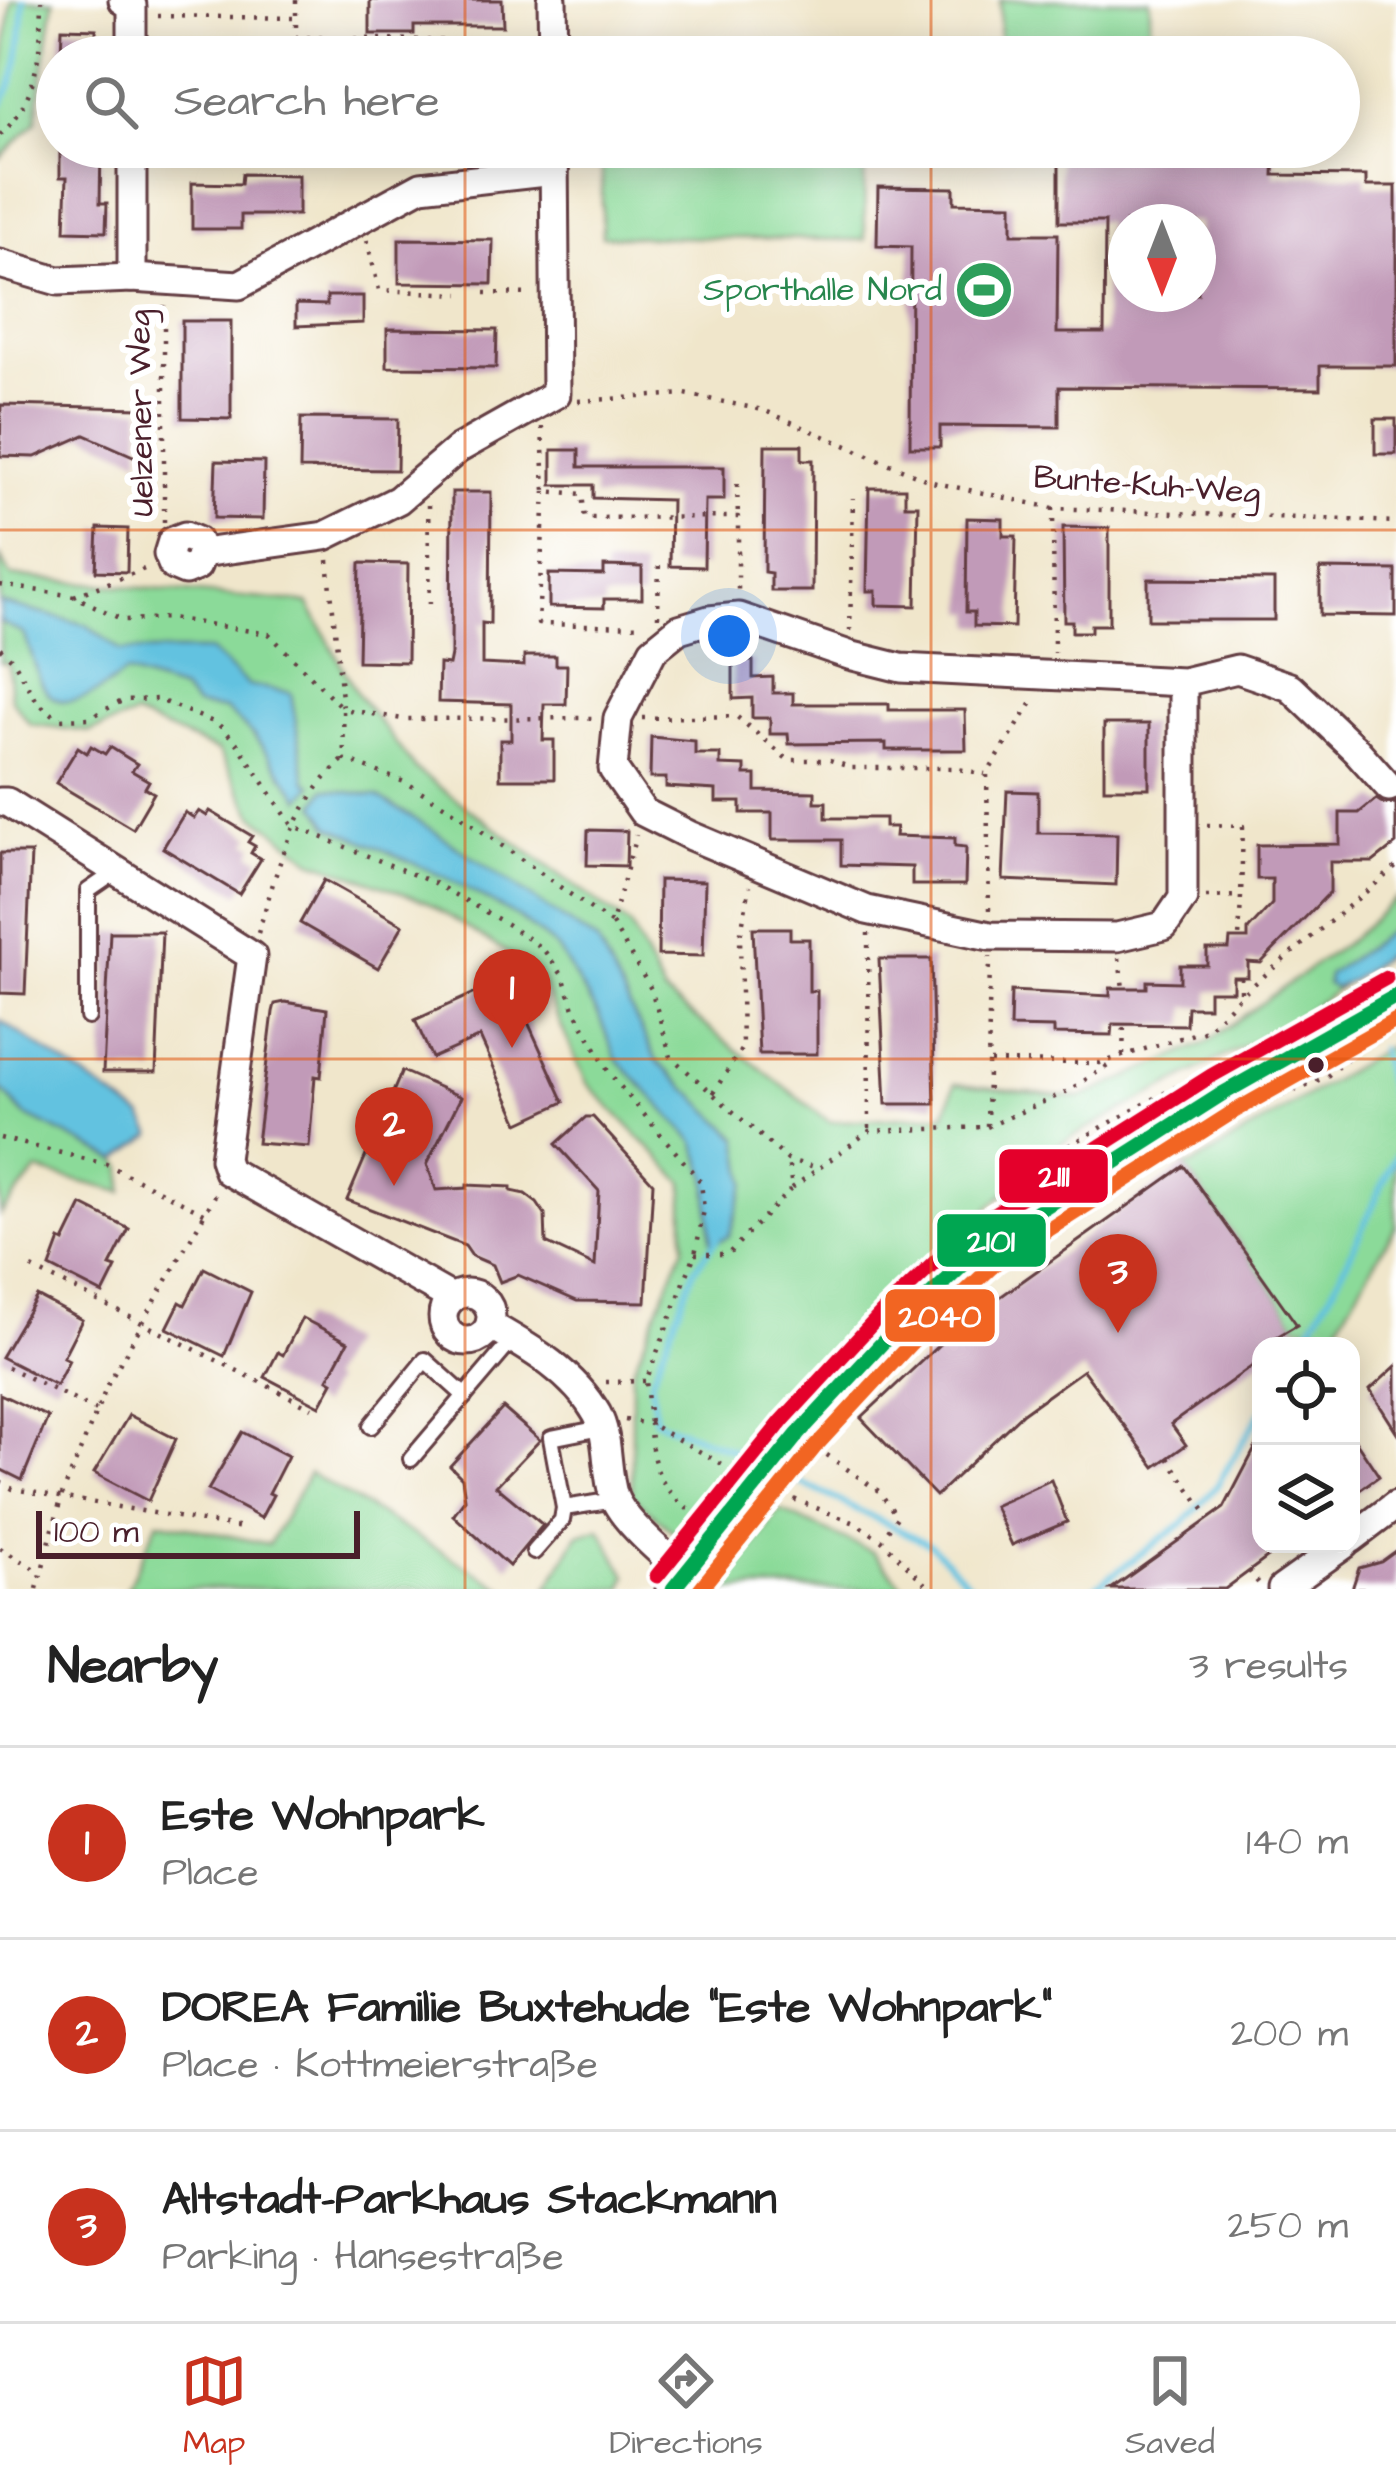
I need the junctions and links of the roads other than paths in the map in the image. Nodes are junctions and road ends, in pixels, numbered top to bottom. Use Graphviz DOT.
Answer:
graph roads {
  1 [pos="552,0"];
  2 [pos="553,36"];
  3 [pos="132,168"];
  4 [pos="510,168"];
  5 [pos="554,168"];
  6 [pos="0,265"];
  7 [pos="132,278"];
  8 [pos="171,551"];
  9 [pos="1183,682"];
  10 [pos="1388,788"];
  11 [pos="0,802"];
  12 [pos="117,871"];
  13 [pos="1396,996"];
  14 [pos="88,1017"];
  15 [pos="502,1331"];
  16 [pos="465,1396"];
  17 [pos="371,1426"];
  18 [pos="601,1428"];
  19 [pos="411,1459"];
  20 [pos="615,1501"];
  21 [pos="1396,1505"];
  22 [pos="564,1508"];
  23 [pos="1360,1533"];
  24 [pos="535,1552"];
  25 [pos="1340,1553"];
  26 [pos="1322,1578"];
  27 [pos="679,1581"];
  28 [pos="1282,1589"];
  1 -- 2 [label="street"];
  3 -- 7 [label="street"];
  4 -- 7 [label="street"];
  5 -- 8 [label="street"];
  6 -- 7 [label="street"];
  9 -- 9 [label="street"];
  9 -- 10 [label="street"];
  11 -- 12 [label="street"];
  12 -- 14 [label="lane"];
  12 -- 15 [label="street"];
  13 -- 27 [label="street"];
  15 -- 16 [label="lane"];
  15 -- 18 [label="street"];
  16 -- 17 [label="lane"];
  16 -- 19 [label="lane"];
  18 -- 20 [label="street"];
  18 -- 22 [label="lane"];
  20 -- 22 [label="lane"];
  20 -- 27 [label="street"];
  21 -- 23 [label="street"];
  22 -- 24 [label="lane"];
  25 -- 26 [label="street"];
  26 -- 28 [label="street"];
}
